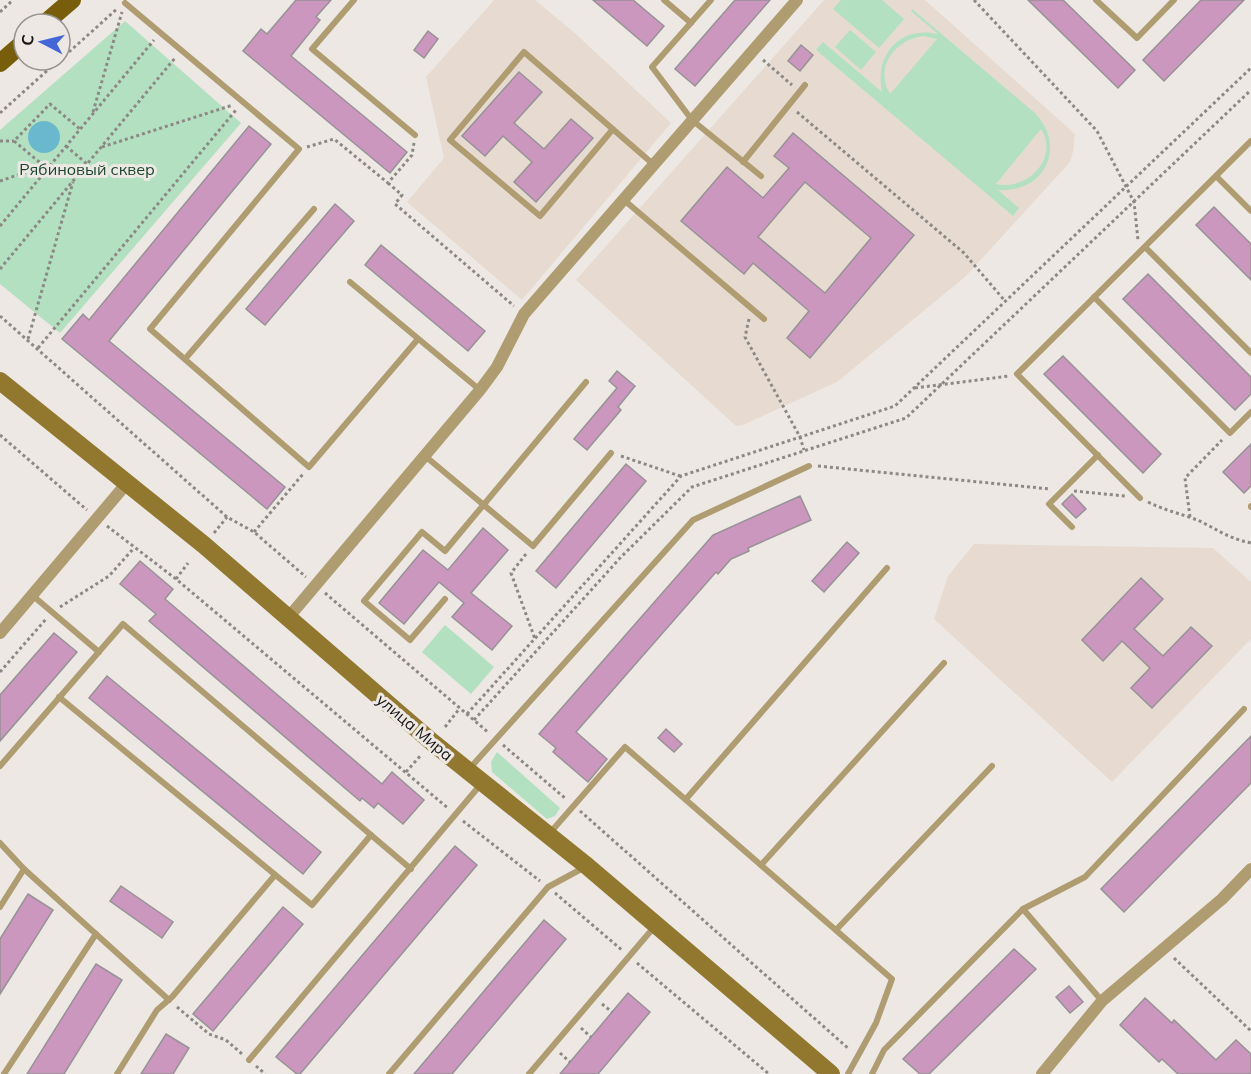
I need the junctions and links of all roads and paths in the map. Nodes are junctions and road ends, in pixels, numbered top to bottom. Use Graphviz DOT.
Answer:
graph roads {
  1 [pos="14,0"];
  2 [pos="72,0"];
  3 [pos="354,0"];
  4 [pos="664,0"];
  5 [pos="711,0"];
  6 [pos="797,0"];
  7 [pos="974,0"];
  8 [pos="1096,0"];
  9 [pos="1174,0"];
  10 [pos="125,3"];
  11 [pos="0,12"];
  12 [pos="58,12"];
  13 [pos="691,23"];
  14 [pos="160,33"];
  15 [pos="72,49"];
  16 [pos="182,50"];
  17 [pos="753,51"];
  18 [pos="12,52"];
  19 [pos="0,63"];
  20 [pos="1251,68"];
  21 [pos="46,72"];
  22 [pos="804,86"];
  23 [pos="1251,90"];
  24 [pos="799,92"];
  25 [pos="243,101"];
  26 [pos="789,105"];
  27 [pos="0,113"];
  28 [pos="93,114"];
  29 [pos="692,120"];
  30 [pos="80,129"];
  31 [pos="613,129"];
  32 [pos="415,135"];
  33 [pos="0,141"];
  34 [pos="14,141"];
  35 [pos="1251,141"];
  36 [pos="66,146"];
  37 [pos="101,147"];
  38 [pos="299,149"];
  39 [pos="743,162"];
  40 [pos="52,164"];
  41 [pos="87,164"];
  42 [pos="654,164"];
  43 [pos="44,166"];
  44 [pos="1216,176"];
  45 [pos="761,177"];
  46 [pos="74,180"];
  47 [pos="0,181"];
  48 [pos="388,183"];
  49 [pos="1126,187"];
  50 [pos="623,199"];
  51 [pos="1134,202"];
  52 [pos="314,209"];
  53 [pos="1251,211"];
  54 [pos="0,226"];
  55 [pos="1145,247"];
  56 [pos="1139,253"];
  57 [pos="0,269"];
  58 [pos="350,282"];
  59 [pos="1094,297"];
  60 [pos="1005,301"];
  61 [pos="751,308"];
  62 [pos="524,314"];
  63 [pos="0,316"];
  64 [pos="764,319"];
  65 [pos="28,339"];
  66 [pos="418,339"];
  67 [pos="38,348"];
  68 [pos="1251,353"];
  69 [pos="185,359"];
  70 [pos="1017,374"];
  71 [pos="0,381"];
  72 [pos="586,382"];
  73 [pos="943,385"];
  74 [pos="915,388"];
  75 [pos="480,390"];
  76 [pos="1251,412"];
  77 [pos="1230,433"];
  78 [pos="0,435"];
  79 [pos="800,437"];
  80 [pos="805,451"];
  81 [pos="611,453"];
  82 [pos="1098,455"];
  83 [pos="425,456"];
  84 [pos="809,466"];
  85 [pos="309,467"];
  86 [pos="681,476"];
  87 [pos="127,483"];
  88 [pos="1063,490"];
  89 [pos="1140,498"];
  90 [pos="483,504"];
  91 [pos="88,511"];
  92 [pos="227,517"];
  93 [pos="1190,517"];
  94 [pos="102,523"];
  95 [pos="1072,527"];
  96 [pos="254,532"];
  97 [pos="214,533"];
  98 [pos="1251,543"];
  99 [pos="533,546"];
  100 [pos="188,563"];
  101 [pos="887,568"];
  102 [pos="176,579"];
  103 [pos="316,585"];
  104 [pos="32,595"];
  105 [pos="445,598"];
  106 [pos="288,618"];
  107 [pos="0,633"];
  108 [pos="535,639"];
  109 [pos="99,652"];
  110 [pos="944,663"];
  111 [pos="59,697"];
  112 [pos="460,708"];
  113 [pos="1244,709"];
  114 [pos="467,714"];
  115 [pos="474,720"];
  116 [pos="445,727"];
  117 [pos="496,739"];
  118 [pos="421,755"];
  119 [pos="0,766"];
  120 [pos="992,766"];
  121 [pos="467,771"];
  122 [pos="406,772"];
  123 [pos="482,784"];
  124 [pos="686,799"];
  125 [pos="573,805"];
  126 [pos="457,815"];
  127 [pos="549,834"];
  128 [pos="371,835"];
  129 [pos="0,843"];
  130 [pos="761,865"];
  131 [pos="587,866"];
  132 [pos="24,869"];
  133 [pos="411,869"];
  134 [pos="1251,869"];
  135 [pos="275,875"];
  136 [pos="548,887"];
  137 [pos="0,907"];
  138 [pos="1023,909"];
  139 [pos="656,925"];
  140 [pos="836,930"];
  141 [pos="96,934"];
  142 [pos="1164,948"];
  143 [pos="630,957"];
  144 [pos="169,1000"];
  145 [pos="1102,1001"];
  146 [pos="1251,1031"];
  147 [pos="858,1057"];
  148 [pos="249,1060"];
  149 [pos="823,1072"];
  150 [pos="4,1074"];
  151 [pos="117,1074"];
  152 [pos="265,1074"];
  153 [pos="389,1074"];
  154 [pos="529,1074"];
  155 [pos="769,1074"];
  156 [pos="848,1074"];
  157 [pos="872,1074"];
  158 [pos="1042,1074"];
  1 -- 11 [label="path"];
  2 -- 12 [label="main road"];
  3 -- 32 [label="lane"];
  4 -- 13 [label="lane"];
  5 -- 13 [label="lane"];
  6 -- 17 [label="street"];
  7 -- 49 [label="path"];
  8 -- 9 [label="lane"];
  10 -- 14 [label="lane"];
  10 -- 15 [label="path"];
  10 -- 28 [label="path"];
  13 -- 29 [label="lane"];
  14 -- 16 [label="lane"];
  14 -- 28 [label="path"];
  16 -- 25 [label="lane"];
  16 -- 37 [label="path"];
  17 -- 24 [label="path"];
  17 -- 29 [label="street"];
  18 -- 19 [label="main road"];
  20 -- 49 [label="path"];
  21 -- 27 [label="path"];
  22 -- 24 [label="lane"];
  23 -- 51 [label="path"];
  24 -- 26 [label="lane"];
  25 -- 37 [label="path"];
  25 -- 38 [label="lane"];
  25 -- 67 [label="path"];
  26 -- 39 [label="lane"];
  26 -- 60 [label="path"];
  28 -- 30 [label="path"];
  29 -- 39 [label="lane"];
  29 -- 42 [label="street"];
  30 -- 34 [label="path"];
  30 -- 36 [label="path"];
  31 -- 31 [label="lane"];
  31 -- 42 [label="lane"];
  32 -- 48 [label="path"];
  33 -- 34 [label="path"];
  34 -- 43 [label="path"];
  35 -- 44 [label="lane"];
  36 -- 40 [label="path"];
  36 -- 41 [label="path"];
  37 -- 41 [label="path"];
  38 -- 48 [label="path"];
  38 -- 69 [label="lane"];
  39 -- 45 [label="lane"];
  40 -- 43 [label="path"];
  40 -- 54 [label="path"];
  41 -- 46 [label="path"];
  42 -- 50 [label="street"];
  43 -- 47 [label="path"];
  44 -- 53 [label="lane"];
  44 -- 55 [label="lane"];
  46 -- 57 [label="path"];
  46 -- 65 [label="path"];
  48 -- 62 [label="path"];
  49 -- 51 [label="path"];
  49 -- 60 [label="path"];
  50 -- 61 [label="lane"];
  50 -- 62 [label="street"];
  51 -- 56 [label="path"];
  51 -- 73 [label="path"];
  52 -- 69 [label="lane"];
  55 -- 56 [label="lane"];
  55 -- 68 [label="lane"];
  56 -- 59 [label="lane"];
  58 -- 66 [label="lane"];
  59 -- 70 [label="lane"];
  59 -- 77 [label="lane"];
  60 -- 74 [label="path"];
  61 -- 64 [label="lane"];
  61 -- 79 [label="path"];
  62 -- 75 [label="street"];
  63 -- 65 [label="path"];
  65 -- 67 [label="path"];
  66 -- 75 [label="lane"];
  66 -- 85 [label="lane"];
  67 -- 92 [label="path"];
  69 -- 85 [label="lane"];
  70 -- 73 [label="path"];
  70 -- 82 [label="lane"];
  71 -- 87 [label="main road, улица Мира"];
  72 -- 90 [label="lane"];
  73 -- 74 [label="path"];
  73 -- 80 [label="path"];
  74 -- 79 [label="path"];
  75 -- 83 [label="street"];
  76 -- 77 [label="lane"];
  77 -- 93 [label="path"];
  78 -- 91 [label="path"];
  79 -- 80 [label="path"];
  79 -- 86 [label="path"];
  80 -- 84 [label="path"];
  80 -- 115 [label="path"];
  81 -- 86 [label="path"];
  81 -- 99 [label="lane"];
  82 -- 88 [label="lane"];
  82 -- 89 [label="lane"];
  83 -- 90 [label="lane"];
  83 -- 103 [label="street"];
  84 -- 88 [label="path"];
  84 -- 117 [label="lane"];
  85 -- 96 [label="path"];
  86 -- 108 [label="path"];
  87 -- 104 [label="street"];
  87 -- 106 [label="main road, улица Мира"];
  88 -- 89 [label="path"];
  88 -- 95 [label="lane"];
  89 -- 93 [label="path"];
  90 -- 99 [label="lane"];
  90 -- 105 [label="lane"];
  92 -- 96 [label="path"];
  92 -- 97 [label="path"];
  93 -- 98 [label="path"];
  94 -- 102 [label="path"];
  96 -- 103 [label="path"];
  99 -- 108 [label="path"];
  100 -- 102 [label="path"];
  101 -- 124 [label="lane"];
  102 -- 122 [label="path"];
  103 -- 106 [label="street"];
  103 -- 112 [label="path"];
  104 -- 107 [label="street"];
  104 -- 109 [label="lane"];
  106 -- 121 [label="main road, улица Мира"];
  108 -- 114 [label="path"];
  109 -- 111 [label="lane"];
  109 -- 128 [label="lane"];
  110 -- 130 [label="lane"];
  111 -- 119 [label="lane"];
  111 -- 135 [label="lane"];
  112 -- 114 [label="path"];
  112 -- 116 [label="path"];
  113 -- 138 [label="lane"];
  114 -- 115 [label="path"];
  115 -- 117 [label="path"];
  117 -- 121 [label="lane"];
  117 -- 125 [label="path"];
  118 -- 122 [label="path"];
  120 -- 140 [label="lane"];
  121 -- 123 [label="main road, улица Мира"];
  122 -- 126 [label="path"];
  123 -- 126 [label="lane"];
  123 -- 127 [label="main road, улица Мира"];
  124 -- 125 [label="lane"];
  124 -- 130 [label="lane"];
  125 -- 127 [label="lane"];
  125 -- 147 [label="path"];
  126 -- 133 [label="lane"];
  126 -- 136 [label="path"];
  127 -- 131 [label="main road, улица Мира"];
  128 -- 133 [label="lane"];
  128 -- 135 [label="lane"];
  129 -- 132 [label="lane"];
  130 -- 140 [label="lane"];
  131 -- 136 [label="lane"];
  131 -- 139 [label="main road, улица Мира"];
  132 -- 137 [label="lane"];
  132 -- 141 [label="lane"];
  133 -- 148 [label="lane"];
  134 -- 142 [label="street"];
  135 -- 144 [label="lane"];
  136 -- 143 [label="path"];
  136 -- 153 [label="lane"];
  138 -- 145 [label="lane"];
  138 -- 157 [label="lane"];
  139 -- 143 [label="lane"];
  139 -- 149 [label="main road, улица Мира"];
  140 -- 147 [label="lane"];
  141 -- 144 [label="lane"];
  141 -- 150 [label="lane"];
  142 -- 145 [label="street"];
  142 -- 146 [label="path"];
  143 -- 154 [label="lane"];
  143 -- 155 [label="path"];
  144 -- 148 [label="path"];
  144 -- 151 [label="lane"];
  145 -- 158 [label="street"];
  147 -- 156 [label="lane"];
  148 -- 152 [label="path"];
}
